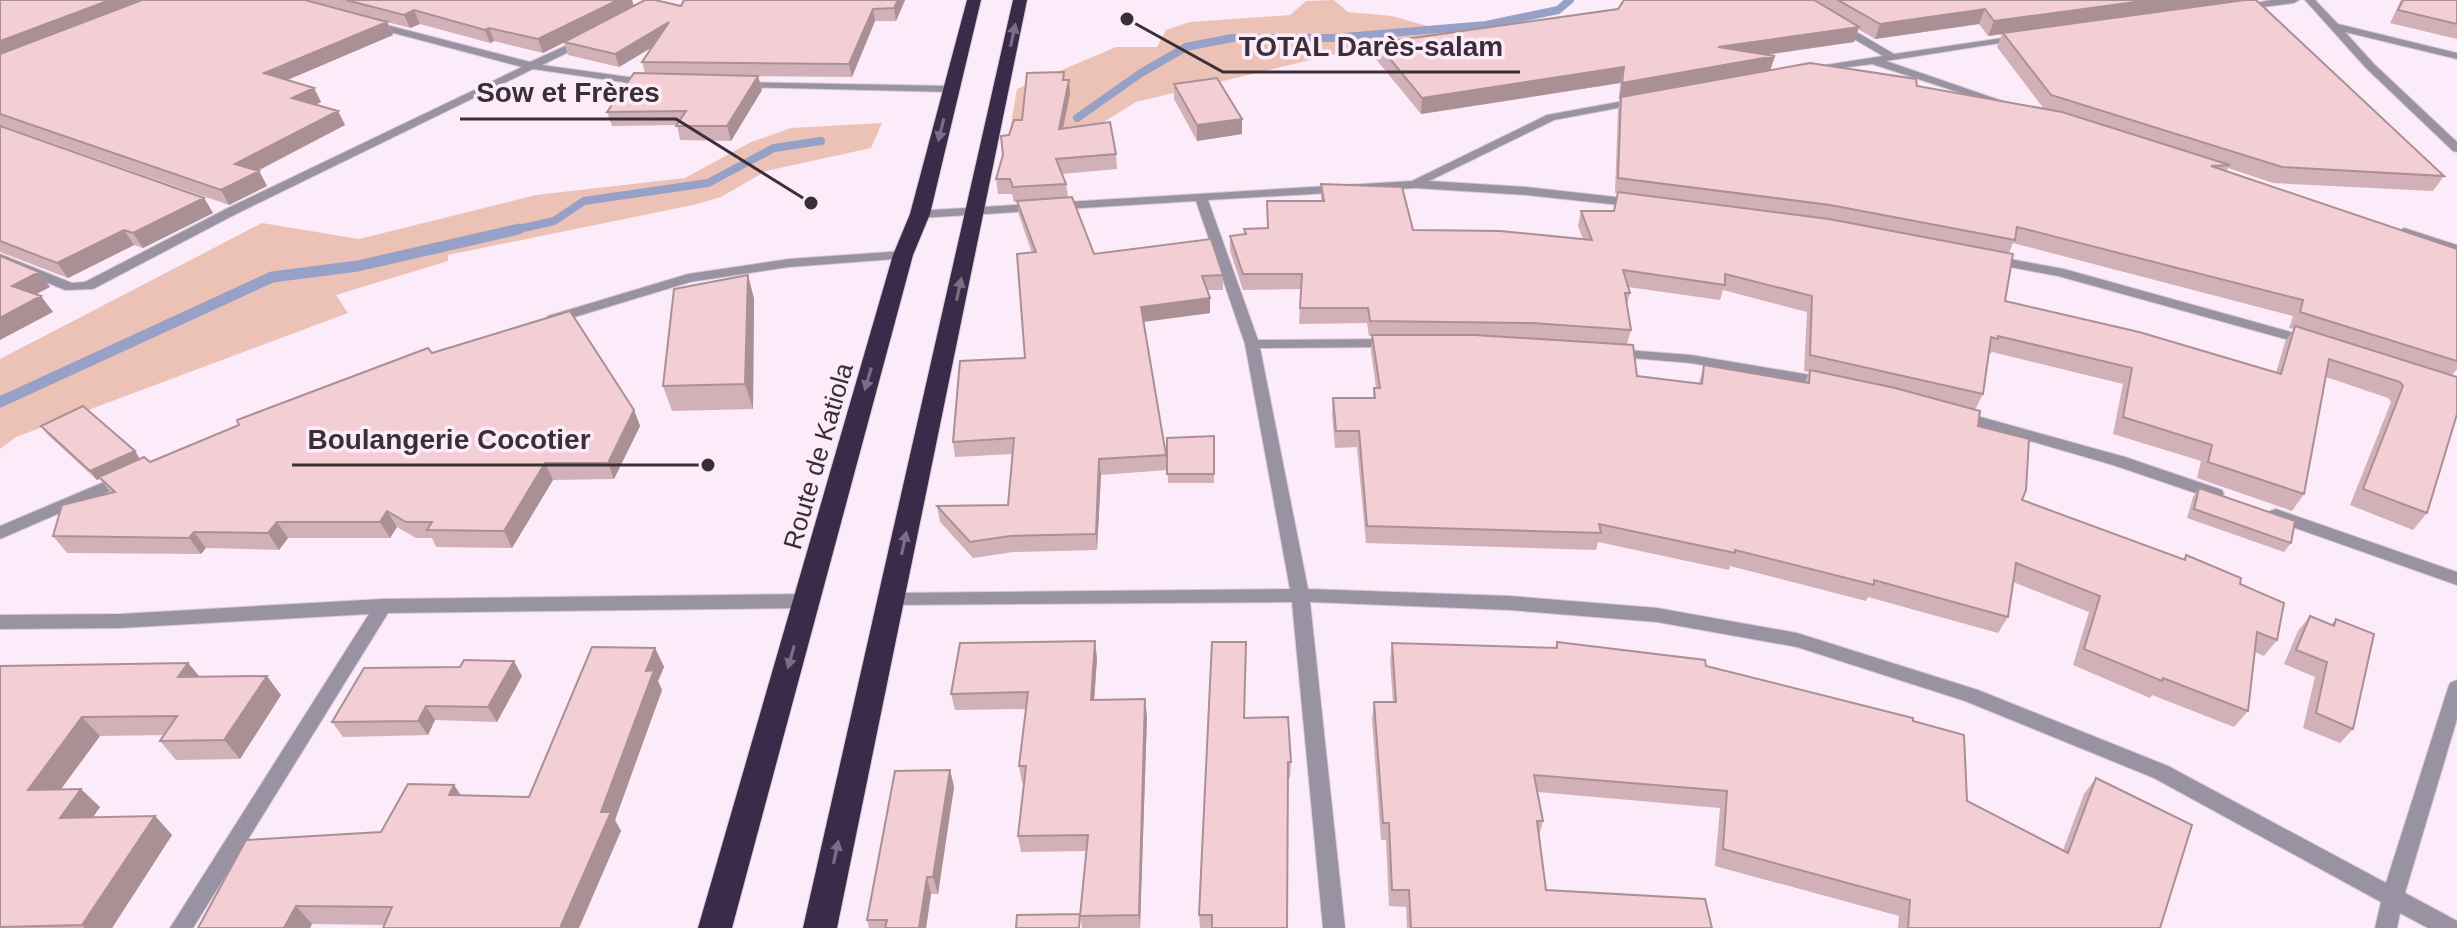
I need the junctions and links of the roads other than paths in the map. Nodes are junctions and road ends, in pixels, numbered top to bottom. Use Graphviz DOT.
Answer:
graph roads {
  1 [pos="974,0"];
  2 [pos="1020,0"];
  3 [pos="2294,0"];
  4 [pos="2310,0"];
  5 [pos="2226,8"];
  6 [pos="1823,16"];
  7 [pos="354,20"];
  8 [pos="2330,26"];
  9 [pos="2027,36"];
  10 [pos="591,37"];
  11 [pos="1889,55"];
  12 [pos="2457,56"];
  13 [pos="1869,59"];
  14 [pos="536,67"];
  15 [pos="1806,71"];
  16 [pos="658,84"];
  17 [pos="735,85"];
  18 [pos="951,89"];
  19 [pos="1649,99"];
  20 [pos="2021,109"];
  21 [pos="2457,148"];
  22 [pos="1415,184"];
  23 [pos="1200,196"];
  24 [pos="1660,206"];
  25 [pos="216,207"];
  26 [pos="976,211"];
  27 [pos="230,212"];
  28 [pos="920,214"];
  29 [pos="2397,230"];
  30 [pos="2457,249"];
  31 [pos="903,255"];
  32 [pos="1980,257"];
  33 [pos="0,258"];
  34 [pos="537,324"];
  35 [pos="1410,343"];
  36 [pos="1252,344"];
  37 [pos="2324,347"];
  38 [pos="1596,352"];
  39 [pos="1848,388"];
  40 [pos="1938,409"];
  41 [pos="144,469"];
  42 [pos="2237,502"];
  43 [pos="2266,512"];
  44 [pos="0,533"];
  45 [pos="2457,579"];
  46 [pos="1300,595"];
  47 [pos="892,600"];
  48 [pos="806,601"];
  49 [pos="383,606"];
  50 [pos="0,622"];
  51 [pos="2457,688"];
  52 [pos="2393,895"];
  53 [pos="181,928"];
  54 [pos="715,928"];
  55 [pos="820,928"];
  56 [pos="1334,928"];
  57 [pos="2386,928"];
  58 [pos="2449,928"];
  1 -- 18 [label="highway, Route de Katiola"];
  26 -- 2 [label="highway, one-way"];
  3 -- 5 [label="street"];
  4 -- 8 [label="street"];
  6 -- 11 [label="street"];
  7 -- 14 [label="street"];
  8 -- 12 [label="street"];
  8 -- 21 [label="street"];
  9 -- 11 [label="street"];
  10 -- 14 [label="street"];
  11 -- 13 [label="street"];
  13 -- 15 [label="street"];
  13 -- 20 [label="street"];
  14 -- 16 [label="street"];
  14 -- 27 [label="street"];
  17 -- 18 [label="street"];
  18 -- 28 [label="highway, Route de Katiola, one-way"];
  19 -- 22 [label="street"];
  22 -- 23 [label="street"];
  22 -- 24 [label="street"];
  23 -- 26 [label="street"];
  23 -- 36 [label="street"];
  25 -- 27 [label="street"];
  26 -- 28 [label="street"];
  47 -- 26 [label="highway, one-way"];
  27 -- 33 [label="street"];
  28 -- 31 [label="highway, Route de Katiola"];
  29 -- 30 [label="street"];
  31 -- 34 [label="street"];
  31 -- 48 [label="highway, Route de Katiola, one-way"];
  32 -- 37 [label="street"];
  35 -- 36 [label="street"];
  36 -- 46 [label="street"];
  38 -- 39 [label="street"];
  40 -- 42 [label="street"];
  41 -- 44 [label="street"];
  43 -- 45 [label="street"];
  46 -- 47 [label="street"];
  46 -- 52 [label="street"];
  46 -- 56 [label="street"];
  55 -- 47 [label="highway, one-way"];
  48 -- 49 [label="street"];
  48 -- 54 [label="highway, Route de Katiola, one-way"];
  49 -- 50 [label="street"];
  49 -- 53 [label="street"];
  51 -- 52 [label="street"];
  52 -- 57 [label="street"];
  52 -- 58 [label="street"];
}
